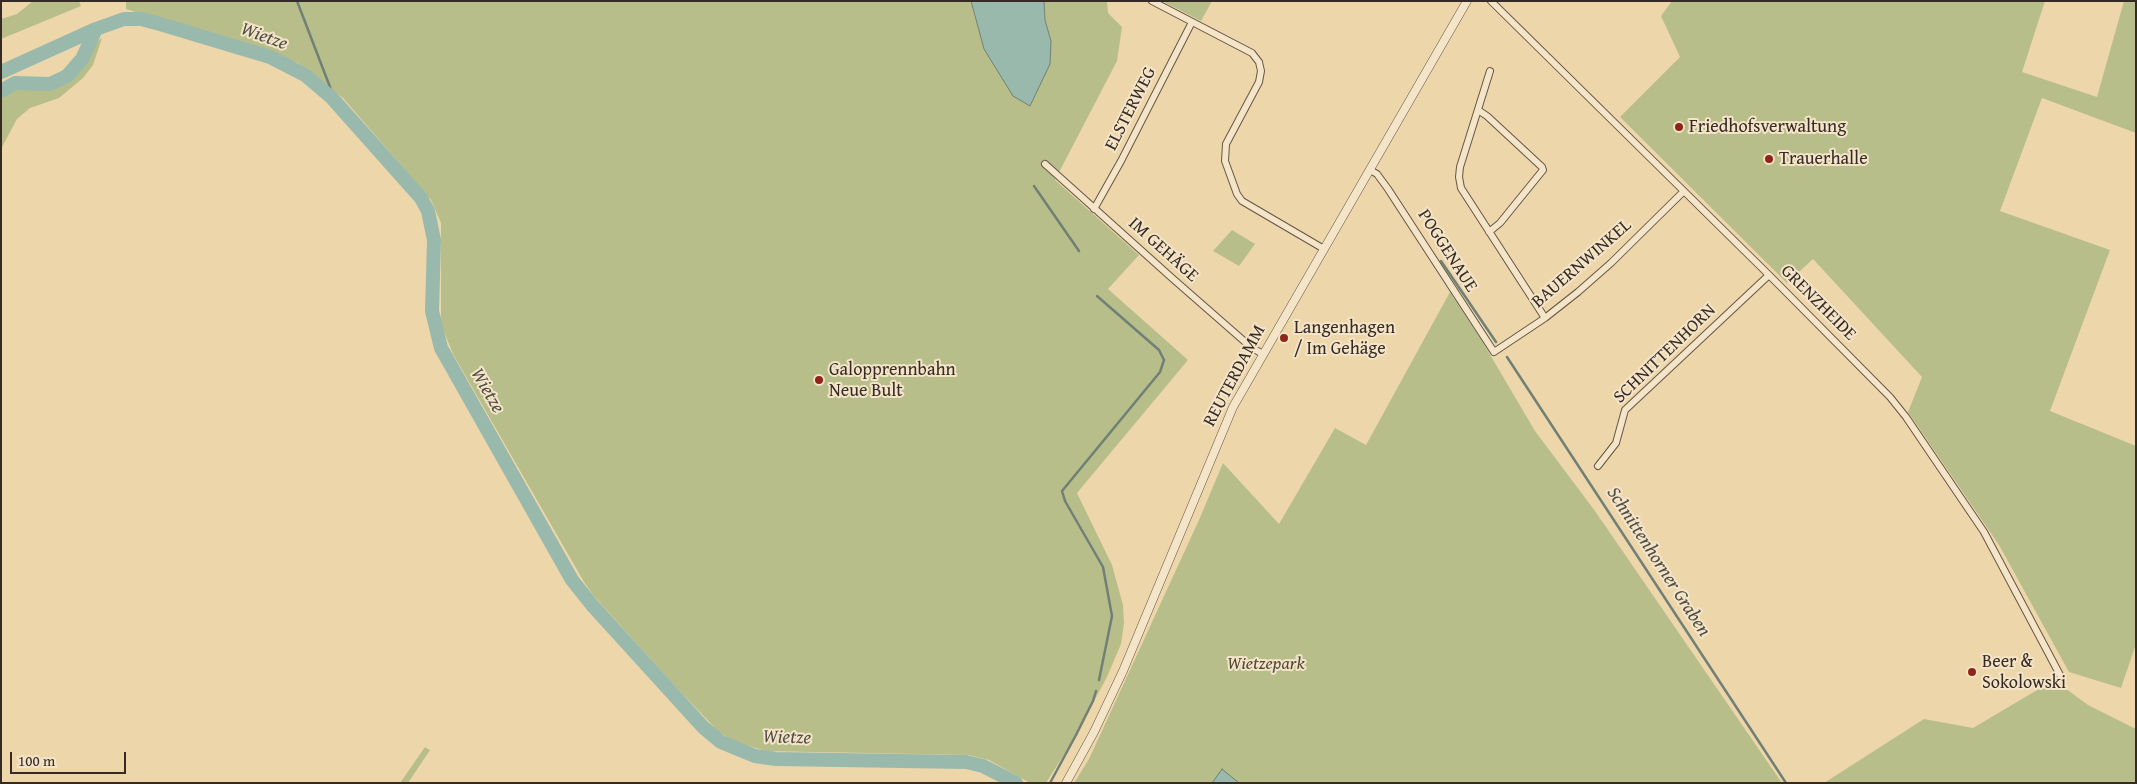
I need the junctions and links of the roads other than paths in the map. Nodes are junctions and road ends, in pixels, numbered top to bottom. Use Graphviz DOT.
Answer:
graph roads {
  1 [pos="1152,1"];
  2 [pos="1467,1"];
  3 [pos="1491,1"];
  4 [pos="1192,22"];
  5 [pos="1490,72"];
  6 [pos="1478,110"];
  7 [pos="1045,164"];
  8 [pos="1370,170"];
  9 [pos="1683,192"];
  10 [pos="1094,209"];
  11 [pos="1489,232"];
  12 [pos="1324,249"];
  13 [pos="1769,275"];
  14 [pos="1544,318"];
  15 [pos="1494,352"];
  16 [pos="1263,354"];
  17 [pos="1598,466"];
  18 [pos="2060,675"];
  19 [pos="1066,783"];
  1 -- 4 [label="street"];
  2 -- 8 [label="street, REUTERDAMM"];
  3 -- 9 [label="street, GRENZHEIDE"];
  4 -- 10 [label="street, ELSTERWEG"];
  4 -- 12 [label="street"];
  5 -- 6 [label="street"];
  6 -- 11 [label="street"];
  6 -- 11 [label="street"];
  7 -- 10 [label="street, IM GEHÄGE"];
  8 -- 12 [label="street, REUTERDAMM"];
  8 -- 15 [label="street, POGGENAUE"];
  9 -- 13 [label="street, GRENZHEIDE"];
  9 -- 14 [label="street, BAUERNWINKEL"];
  10 -- 16 [label="street, IM GEHÄGE"];
  11 -- 14 [label="street"];
  12 -- 16 [label="street, REUTERDAMM"];
  13 -- 17 [label="street, SCHNITTENHORN"];
  13 -- 18 [label="street, GRENZHEIDE"];
  14 -- 15 [label="street, BAUERNWINKEL"];
  16 -- 19 [label="street, REUTERDAMM"];
}
